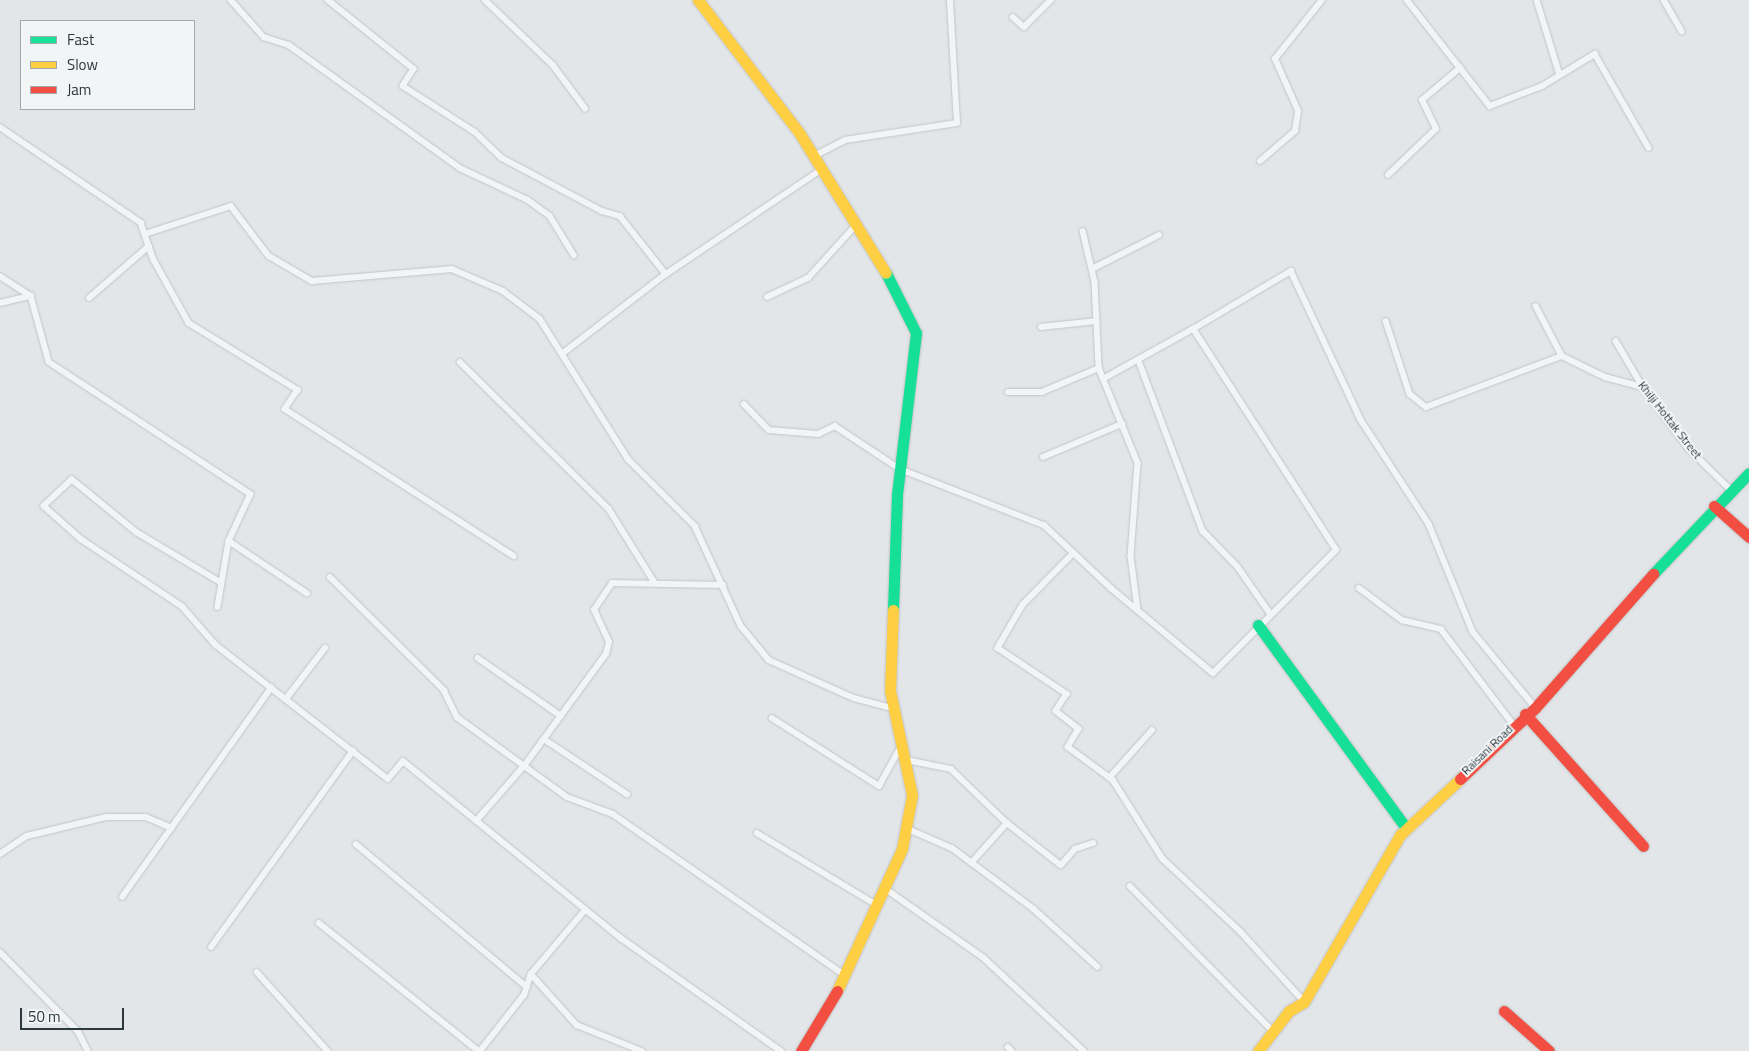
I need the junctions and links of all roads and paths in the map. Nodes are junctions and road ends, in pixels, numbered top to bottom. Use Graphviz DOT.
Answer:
graph roads {
  1 [pos="231,0"];
  2 [pos="328,0"];
  3 [pos="485,0"];
  4 [pos="698,0"];
  5 [pos="950,0"];
  6 [pos="1051,0"];
  7 [pos="1322,0"];
  8 [pos="1407,0"];
  9 [pos="1537,0"];
  10 [pos="1664,0"];
  11 [pos="1013,18"];
  12 [pos="1682,31"];
  13 [pos="1460,68"];
  14 [pos="1560,75"];
  15 [pos="585,108"];
  16 [pos="0,127"];
  17 [pos="1649,148"];
  18 [pos="814,155"];
  19 [pos="1260,161"];
  20 [pos="823,169"];
  21 [pos="1388,175"];
  22 [pos="858,223"];
  23 [pos="1083,231"];
  24 [pos="145,234"];
  25 [pos="1159,235"];
  26 [pos="149,246"];
  27 [pos="574,255"];
  28 [pos="1092,269"];
  29 [pos="666,274"];
  30 [pos="0,276"];
  31 [pos="31,296"];
  32 [pos="767,296"];
  33 [pos="89,298"];
  34 [pos="0,303"];
  35 [pos="1536,306"];
  36 [pos="1097,321"];
  37 [pos="1386,321"];
  38 [pos="1041,328"];
  39 [pos="1193,329"];
  40 [pos="1616,341"];
  41 [pos="562,354"];
  42 [pos="1562,356"];
  43 [pos="1139,361"];
  44 [pos="460,362"];
  45 [pos="1099,368"];
  46 [pos="1104,379"];
  47 [pos="1643,387"];
  48 [pos="1008,392"];
  49 [pos="744,404"];
  50 [pos="1122,424"];
  51 [pos="1043,457"];
  52 [pos="900,469"];
  53 [pos="1749,473"];
  54 [pos="1732,491"];
  55 [pos="1714,506"];
  56 [pos="1749,537"];
  57 [pos="229,541"];
  58 [pos="1074,553"];
  59 [pos="514,556"];
  60 [pos="330,577"];
  61 [pos="221,583"];
  62 [pos="655,583"];
  63 [pos="723,586"];
  64 [pos="1359,588"];
  65 [pos="306,593"];
  66 [pos="218,607"];
  67 [pos="1138,610"];
  68 [pos="1270,613"];
  69 [pos="1258,625"];
  70 [pos="325,648"];
  71 [pos="478,658"];
  72 [pos="271,688"];
  73 [pos="286,699"];
  74 [pos="893,708"];
  75 [pos="1536,708"];
  76 [pos="1525,714"];
  77 [pos="561,716"];
  78 [pos="772,718"];
  79 [pos="1513,724"];
  80 [pos="1152,730"];
  81 [pos="544,740"];
  82 [pos="900,747"];
  83 [pos="353,751"];
  84 [pos="902,759"];
  85 [pos="524,766"];
  86 [pos="1108,778"];
  87 [pos="627,794"];
  88 [pos="476,821"];
  89 [pos="1007,823"];
  90 [pos="172,828"];
  91 [pos="1406,828"];
  92 [pos="906,829"];
  93 [pos="757,833"];
  94 [pos="1093,843"];
  95 [pos="356,844"];
  96 [pos="1643,846"];
  97 [pos="0,854"];
  98 [pos="971,863"];
  99 [pos="1130,886"];
  100 [pos="884,888"];
  101 [pos="122,897"];
  102 [pos="876,905"];
  103 [pos="585,910"];
  104 [pos="319,923"];
  105 [pos="211,947"];
  106 [pos="0,952"];
  107 [pos="1098,967"];
  108 [pos="257,972"];
  109 [pos="531,974"];
  110 [pos="844,975"];
  111 [pos="527,987"];
  112 [pos="1304,1002"];
  113 [pos="1504,1011"];
  114 [pos="1274,1032"];
  115 [pos="88,1051"];
  116 [pos="328,1051"];
  117 [pos="480,1051"];
  118 [pos="642,1051"];
  119 [pos="781,1051"];
  120 [pos="801,1051"];
  121 [pos="1084,1051"];
  122 [pos="1258,1051"];
  123 [pos="1549,1051"];
  1 -- 27 [label="lane"];
  2 -- 29 [label="lane"];
  3 -- 15 [label="lane"];
  4 -- 18 [label="street"];
  5 -- 18 [label="lane"];
  6 -- 11 [label="lane"];
  7 -- 19 [label="lane"];
  8 -- 13 [label="lane"];
  9 -- 14 [label="lane"];
  10 -- 12 [label="lane"];
  13 -- 14 [label="lane"];
  13 -- 21 [label="lane"];
  14 -- 17 [label="lane"];
  16 -- 24 [label="lane"];
  18 -- 20 [label="street"];
  20 -- 22 [label="street"];
  20 -- 29 [label="lane"];
  22 -- 32 [label="lane"];
  22 -- 52 [label="street"];
  23 -- 28 [label="lane"];
  24 -- 26 [label="lane"];
  24 -- 41 [label="lane"];
  25 -- 28 [label="lane"];
  26 -- 33 [label="lane"];
  26 -- 59 [label="lane"];
  28 -- 36 [label="lane"];
  29 -- 41 [label="lane"];
  30 -- 31 [label="lane"];
  31 -- 34 [label="lane"];
  31 -- 57 [label="lane"];
  35 -- 42 [label="lane"];
  36 -- 38 [label="lane"];
  36 -- 45 [label="lane"];
  37 -- 42 [label="lane"];
  39 -- 43 [label="lane"];
  39 -- 68 [label="lane"];
  39 -- 75 [label="lane"];
  40 -- 47 [label="lane, Khilji Hottak Street"];
  41 -- 63 [label="lane"];
  42 -- 47 [label="lane"];
  43 -- 46 [label="lane"];
  43 -- 68 [label="lane"];
  44 -- 62 [label="lane"];
  45 -- 46 [label="lane"];
  45 -- 48 [label="lane"];
  46 -- 50 [label="lane"];
  47 -- 54 [label="lane, Khilji Hottak Street"];
  49 -- 52 [label="lane"];
  50 -- 51 [label="lane"];
  50 -- 67 [label="lane"];
  52 -- 58 [label="lane"];
  52 -- 74 [label="street"];
  53 -- 54 [label="street, Raisani Road"];
  54 -- 55 [label="street, Raisani Road"];
  55 -- 56 [label="street"];
  55 -- 75 [label="street, Raisani Road"];
  57 -- 61 [label="lane"];
  57 -- 65 [label="lane"];
  58 -- 67 [label="lane"];
  58 -- 86 [label="lane"];
  60 -- 85 [label="lane"];
  61 -- 66 [label="lane"];
  61 -- 72 [label="lane"];
  62 -- 63 [label="lane"];
  62 -- 77 [label="lane"];
  63 -- 74 [label="lane"];
  64 -- 79 [label="lane"];
  67 -- 69 [label="lane"];
  68 -- 69 [label="lane"];
  69 -- 91 [label="street"];
  70 -- 73 [label="lane"];
  71 -- 77 [label="lane"];
  72 -- 73 [label="lane"];
  72 -- 90 [label="lane"];
  73 -- 83 [label="lane"];
  74 -- 82 [label="street"];
  75 -- 76 [label="street, Raisani Road"];
  76 -- 79 [label="street, Raisani Road"];
  76 -- 96 [label="street"];
  77 -- 81 [label="lane"];
  78 -- 82 [label="lane"];
  79 -- 91 [label="street, Raisani Road"];
  80 -- 86 [label="lane"];
  81 -- 85 [label="lane"];
  81 -- 87 [label="lane"];
  82 -- 84 [label="street"];
  83 -- 88 [label="lane"];
  83 -- 105 [label="lane"];
  84 -- 89 [label="lane"];
  84 -- 92 [label="street"];
  85 -- 88 [label="lane"];
  85 -- 110 [label="lane"];
  86 -- 112 [label="lane"];
  88 -- 103 [label="lane"];
  89 -- 94 [label="lane"];
  89 -- 98 [label="lane"];
  90 -- 97 [label="lane"];
  90 -- 101 [label="lane"];
  91 -- 112 [label="street, Raisani Road"];
  92 -- 98 [label="lane"];
  92 -- 100 [label="street"];
  93 -- 102 [label="lane"];
  95 -- 111 [label="lane"];
  98 -- 107 [label="lane"];
  99 -- 114 [label="lane"];
  100 -- 102 [label="street"];
  100 -- 121 [label="lane"];
  102 -- 110 [label="street"];
  103 -- 109 [label="lane"];
  103 -- 119 [label="lane"];
  104 -- 117 [label="lane"];
  106 -- 115 [label="lane"];
  108 -- 116 [label="lane"];
  109 -- 111 [label="lane"];
  109 -- 118 [label="lane"];
  110 -- 120 [label="street"];
  111 -- 117 [label="lane"];
  112 -- 114 [label="street, Raisani Road"];
  113 -- 123 [label="street"];
  114 -- 122 [label="street, Raisani Road"];
}
